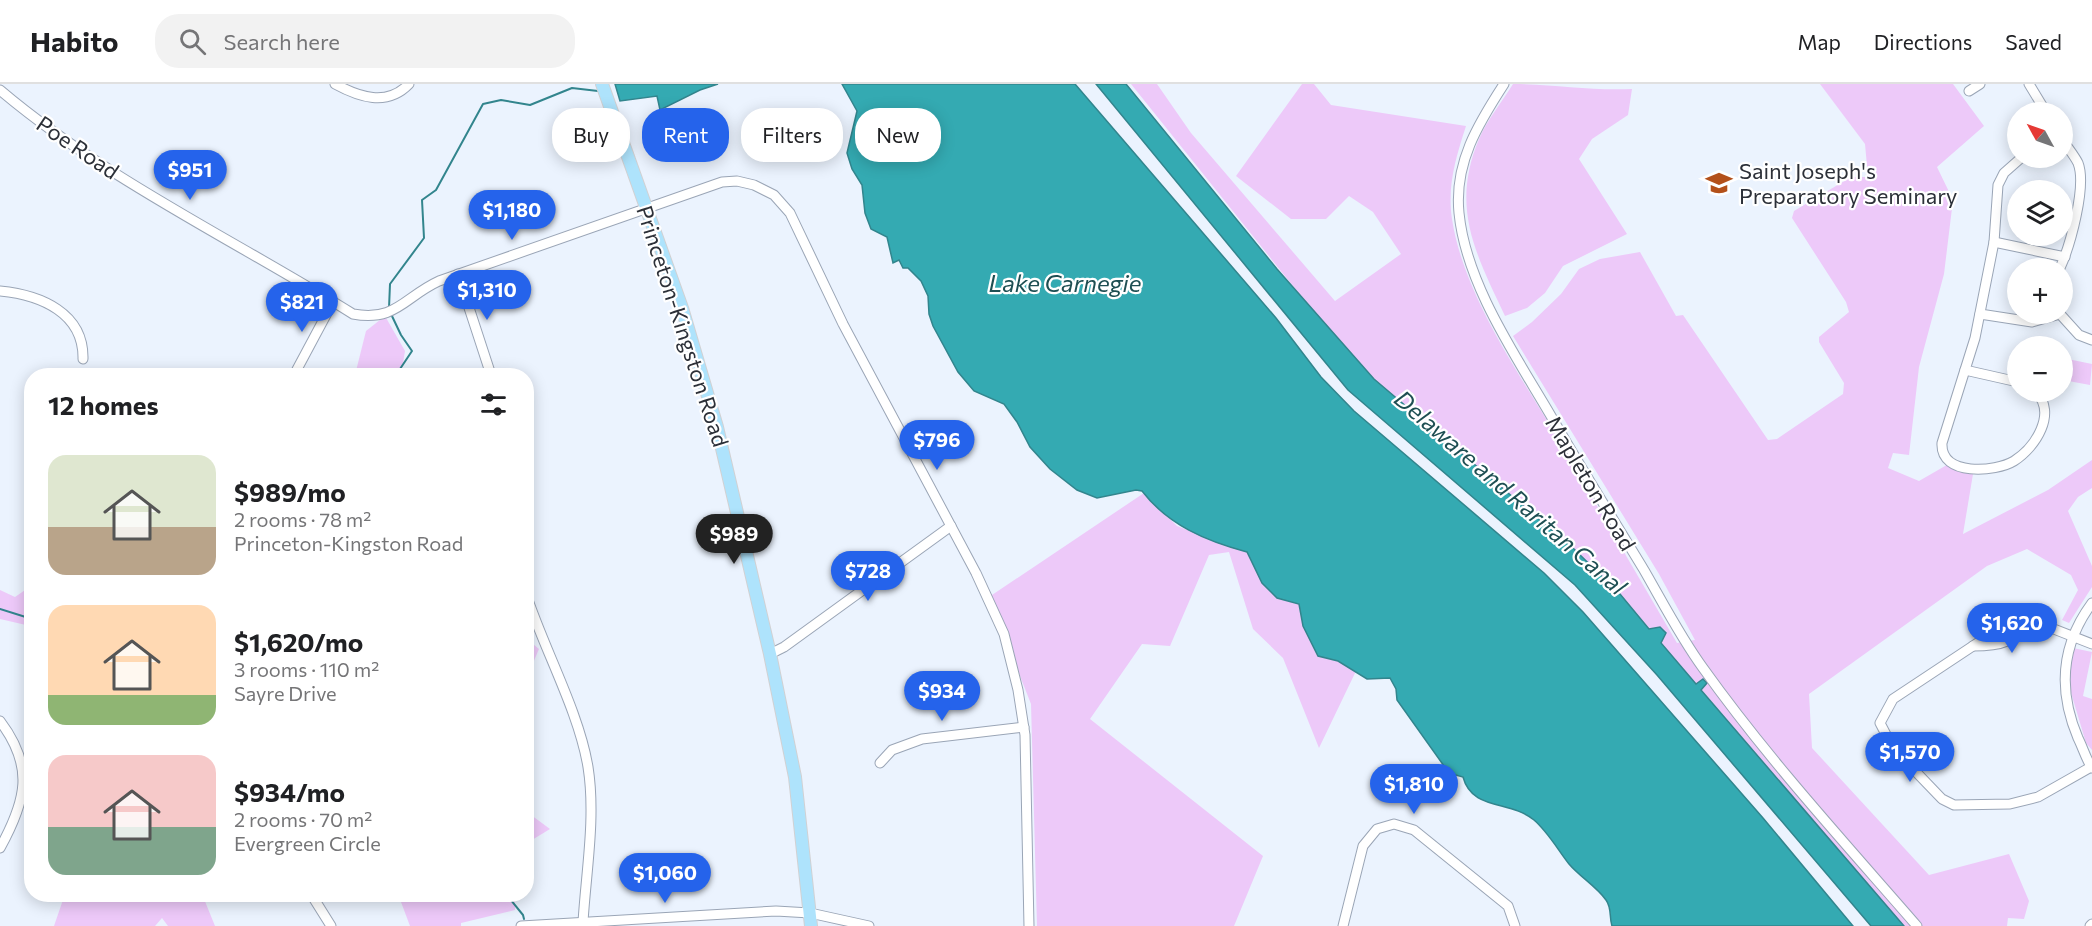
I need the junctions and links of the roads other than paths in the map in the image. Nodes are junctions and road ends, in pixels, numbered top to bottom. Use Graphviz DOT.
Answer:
graph roads {
  1 [pos="335,84"];
  2 [pos="409,84"];
  3 [pos="602,84"];
  4 [pos="1504,84"];
  5 [pos="1980,84"];
  6 [pos="2029,84"];
  7 [pos="0,90"];
  8 [pos="1969,91"];
  9 [pos="2040,102"];
  10 [pos="2073,156"];
  11 [pos="2009,168"];
  12 [pos="645,207"];
  13 [pos="1994,242"];
  14 [pos="2065,257"];
  15 [pos="458,274"];
  16 [pos="0,291"];
  17 [pos="333,302"];
  18 [pos="1980,314"];
  19 [pos="2007,318"];
  20 [pos="2069,324"];
  21 [pos="2092,340"];
  22 [pos="83,359"];
  23 [pos="298,368"];
  24 [pos="489,368"];
  25 [pos="1965,370"];
  26 [pos="2007,380"];
  27 [pos="2043,402"];
  28 [pos="951,526"];
  29 [pos="2092,603"];
  30 [pos="534,615"];
  31 [pos="2033,620"];
  32 [pos="2073,636"];
  33 [pos="2092,644"];
  34 [pos="1973,646"];
  35 [pos="770,654"];
  36 [pos="0,721"];
  37 [pos="1024,727"];
  38 [pos="880,763"];
  39 [pos="2092,767"];
  40 [pos="24,768"];
  41 [pos="24,778"];
  42 [pos="0,849"];
  43 [pos="316,902"];
  44 [pos="810,913"];
  45 [pos="583,922"];
  46 [pos="608,923"];
  47 [pos="331,926"];
  48 [pos="521,926"];
  49 [pos="811,926"];
  50 [pos="868,926"];
  51 [pos="1029,926"];
  52 [pos="1343,926"];
  53 [pos="1515,926"];
  54 [pos="1917,926"];
  1 -- 2 [label="street"];
  3 -- 12 [label="main road, Princeton-Kingston Road"];
  4 -- 54 [label="street, Mapleton Road"];
  5 -- 8 [label="street"];
  6 -- 9 [label="street"];
  7 -- 17 [label="street, Poe Road"];
  10 -- 14 [label="street"];
  11 -- 13 [label="street"];
  12 -- 15 [label="street, Poe Road"];
  12 -- 28 [label="street, Poe Road"];
  12 -- 35 [label="main road, Princeton-Kingston Road"];
  13 -- 14 [label="street"];
  13 -- 18 [label="street"];
  15 -- 17 [label="street, Poe Road"];
  15 -- 24 [label="street"];
  16 -- 22 [label="street"];
  17 -- 23 [label="street"];
  18 -- 19 [label="street"];
  18 -- 25 [label="street"];
  20 -- 21 [label="street"];
  25 -- 26 [label="street"];
  25 -- 27 [label="street"];
  28 -- 35 [label="street"];
  28 -- 37 [label="street, Poe Road"];
  29 -- 32 [label="street"];
  30 -- 45 [label="street"];
  31 -- 32 [label="street"];
  31 -- 34 [label="street"];
  31 -- 34 [label="street"];
  32 -- 33 [label="street"];
  32 -- 39 [label="street"];
  34 -- 39 [label="street"];
  35 -- 44 [label="main road, Princeton-Kingston Road"];
  36 -- 40 [label="street"];
  37 -- 38 [label="street"];
  37 -- 51 [label="street, Poe Road"];
  41 -- 42 [label="street"];
  43 -- 47 [label="street"];
  44 -- 46 [label="street"];
  44 -- 49 [label="main road, Princeton-Kingston Road"];
  44 -- 50 [label="street"];
  45 -- 46 [label="street"];
  45 -- 48 [label="street"];
  52 -- 53 [label="street"];
}
